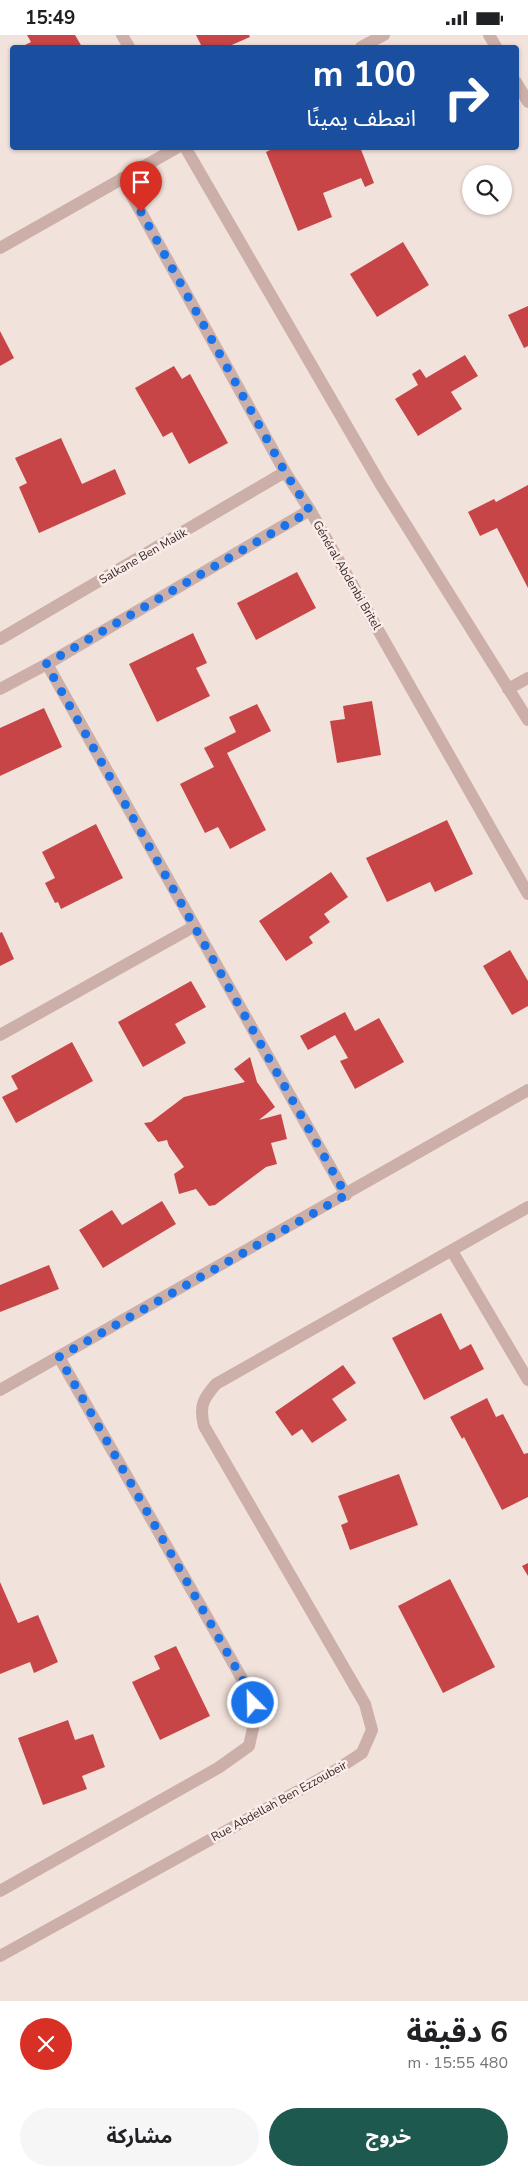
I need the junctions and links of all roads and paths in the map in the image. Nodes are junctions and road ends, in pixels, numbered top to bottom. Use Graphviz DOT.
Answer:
graph roads {
  1 [pos="384,35"];
  2 [pos="365,45"];
  3 [pos="519,87"];
  4 [pos="528,102"];
  5 [pos="173,150"];
  6 [pos="187,150"];
  7 [pos="122,178"];
  8 [pos="0,248"];
  9 [pos="285,472"];
  10 [pos="310,511"];
  11 [pos="0,639"];
  12 [pos="46,664"];
  13 [pos="528,678"];
  14 [pos="0,689"];
  15 [pos="508,689"];
  16 [pos="527,717"];
  17 [pos="528,894"];
  18 [pos="193,927"];
  19 [pos="0,1035"];
  20 [pos="528,1090"];
  21 [pos="346,1195"];
  22 [pos="528,1207"];
  23 [pos="452,1251"];
  24 [pos="59,1357"];
  25 [pos="528,1380"];
  26 [pos="0,1390"];
  27 [pos="1,1887"];
  28 [pos="0,1956"];
  1 -- 2 [label="street"];
  3 -- 4 [label="street"];
  5 -- 7 [label="street"];
  6 -- 15 [label="street"];
  7 -- 8 [label="street"];
  7 -- 9 [label="street, Général Abdenbi Britel"];
  9 -- 10 [label="street, Général Abdenbi Britel"];
  9 -- 11 [label="street, Salkane Ben Malik"];
  10 -- 12 [label="street"];
  10 -- 17 [label="street, Général Abdenbi Britel"];
  12 -- 14 [label="street"];
  12 -- 18 [label="street"];
  13 -- 15 [label="street"];
  15 -- 16 [label="street"];
  18 -- 19 [label="street"];
  18 -- 21 [label="street"];
  20 -- 21 [label="street"];
  21 -- 24 [label="street"];
  22 -- 23 [label="street"];
  23 -- 25 [label="street"];
  23 -- 28 [label="street, Rue Abdellah Ben Ezzoubeir"];
  24 -- 26 [label="street"];
  24 -- 27 [label="street"];
}
